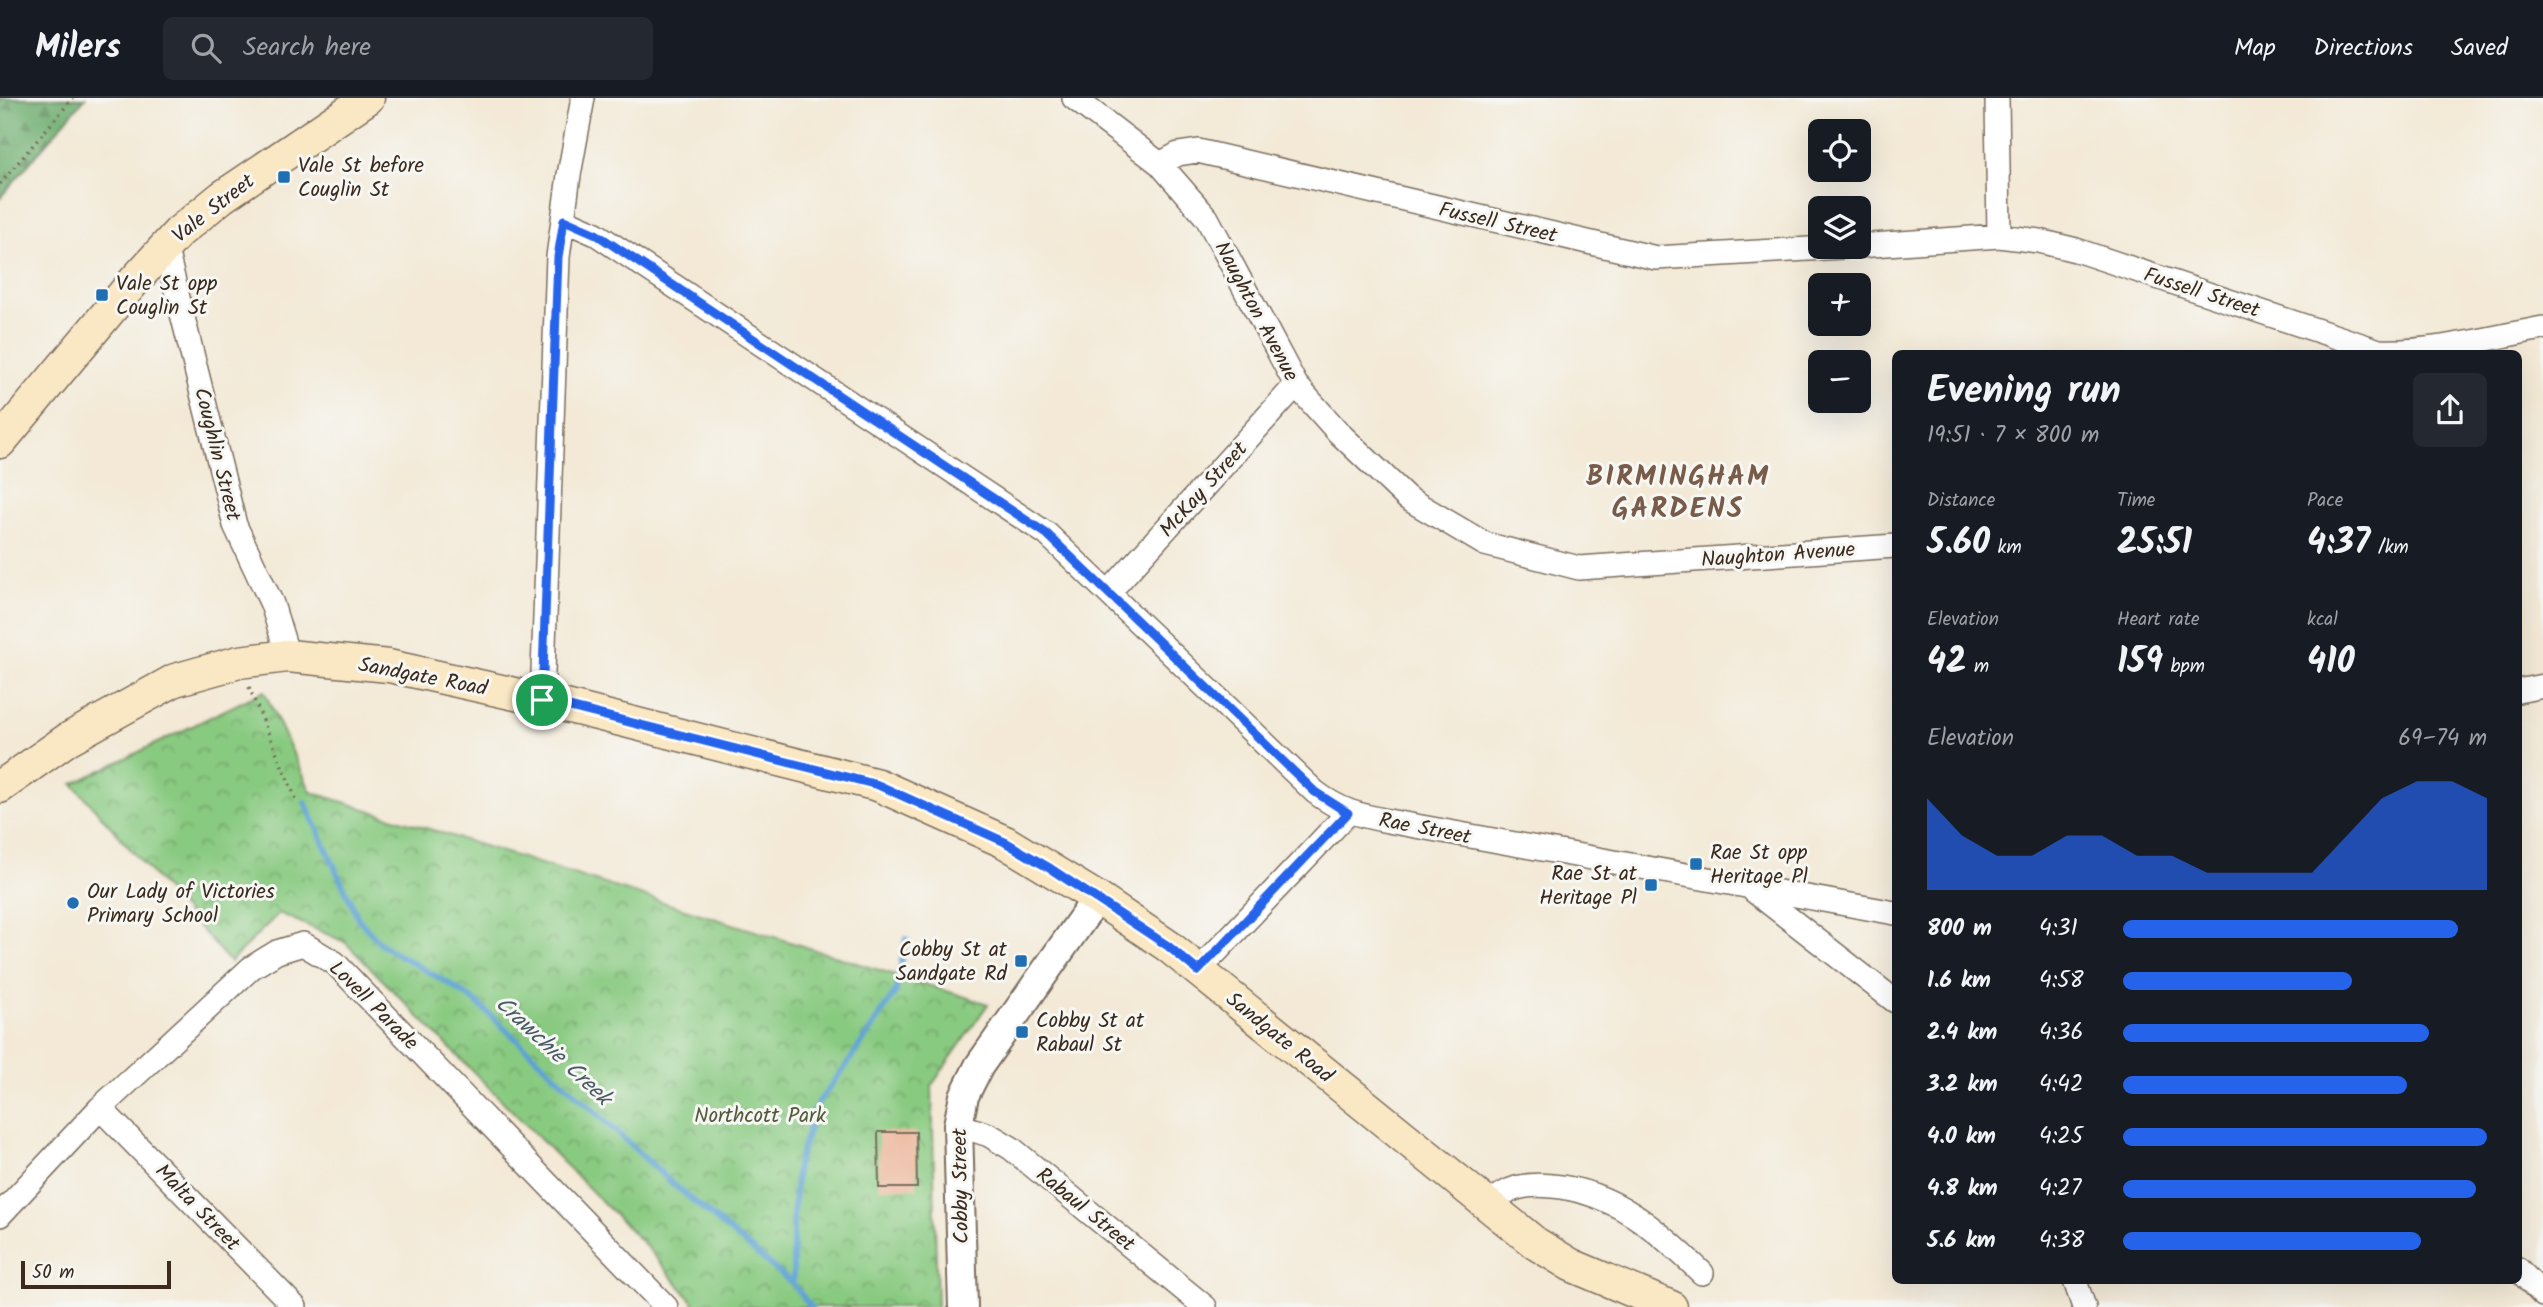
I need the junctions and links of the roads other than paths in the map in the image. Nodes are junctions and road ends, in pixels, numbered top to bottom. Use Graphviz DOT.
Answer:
graph roads {
  1 [pos="368,98"];
  2 [pos="583,98"];
  3 [pos="1074,98"];
  4 [pos="1997,98"];
  5 [pos="1160,164"];
  6 [pos="564,220"];
  7 [pos="1999,236"];
  8 [pos="1871,245"];
  9 [pos="165,246"];
  10 [pos="1808,249"];
  11 [pos="2543,328"];
  12 [pos="2372,350"];
  13 [pos="2423,350"];
  14 [pos="1296,385"];
  15 [pos="0,442"];
  16 [pos="1892,546"];
  17 [pos="1109,592"];
  18 [pos="289,656"];
  19 [pos="2543,686"];
  20 [pos="2522,690"];
  21 [pos="542,700"];
  22 [pos="0,787"];
  23 [pos="1348,813"];
  24 [pos="1751,889"];
  25 [pos="1097,898"];
  26 [pos="1892,912"];
  27 [pos="1198,971"];
  28 [pos="1892,999"];
  29 [pos="100,1108"];
  30 [pos="958,1125"];
  31 [pos="1489,1205"];
  32 [pos="0,1215"];
  33 [pos="1702,1273"];
  34 [pos="2522,1273"];
  35 [pos="2076,1284"];
  36 [pos="2543,1295"];
  37 [pos="295,1307"];
  38 [pos="666,1307"];
  39 [pos="962,1307"];
  40 [pos="1205,1307"];
  41 [pos="1671,1307"];
  42 [pos="2084,1307"];
  1 -- 9 [label="main road, Vale Street"];
  2 -- 6 [label="street"];
  3 -- 5 [label="street, Naughton Avenue"];
  4 -- 7 [label="street"];
  5 -- 10 [label="street, Fussell Street"];
  5 -- 14 [label="street, Naughton Avenue"];
  6 -- 17 [label="street, Rae Street"];
  6 -- 21 [label="street"];
  7 -- 8 [label="street, Fussell Street"];
  7 -- 12 [label="street, Fussell Street"];
  9 -- 15 [label="main road, Vale Street"];
  9 -- 18 [label="street, Coughlin Street"];
  11 -- 13 [label="street, Fussell Street"];
  14 -- 16 [label="street, Naughton Avenue"];
  14 -- 17 [label="street, McKay Street"];
  17 -- 23 [label="street, Rae Street"];
  18 -- 21 [label="main road, Sandgate Road"];
  18 -- 22 [label="main road, Sandgate Road"];
  19 -- 20 [label="street"];
  21 -- 25 [label="main road, Sandgate Road"];
  23 -- 24 [label="street, Rae Street"];
  23 -- 27 [label="street"];
  24 -- 26 [label="street, Rae Street"];
  24 -- 28 [label="street"];
  25 -- 27 [label="main road, Sandgate Road"];
  25 -- 30 [label="street, Cobby Street"];
  27 -- 31 [label="main road, Sandgate Road"];
  29 -- 32 [label="street, Lovell Parade"];
  29 -- 37 [label="street, Malta Street"];
  29 -- 38 [label="street, Lovell Parade"];
  30 -- 39 [label="street, Cobby Street"];
  30 -- 40 [label="street, Rabaul Street"];
  31 -- 33 [label="street"];
  31 -- 41 [label="main road, Sandgate Road"];
  34 -- 36 [label="street"];
  35 -- 42 [label="street"];
}
